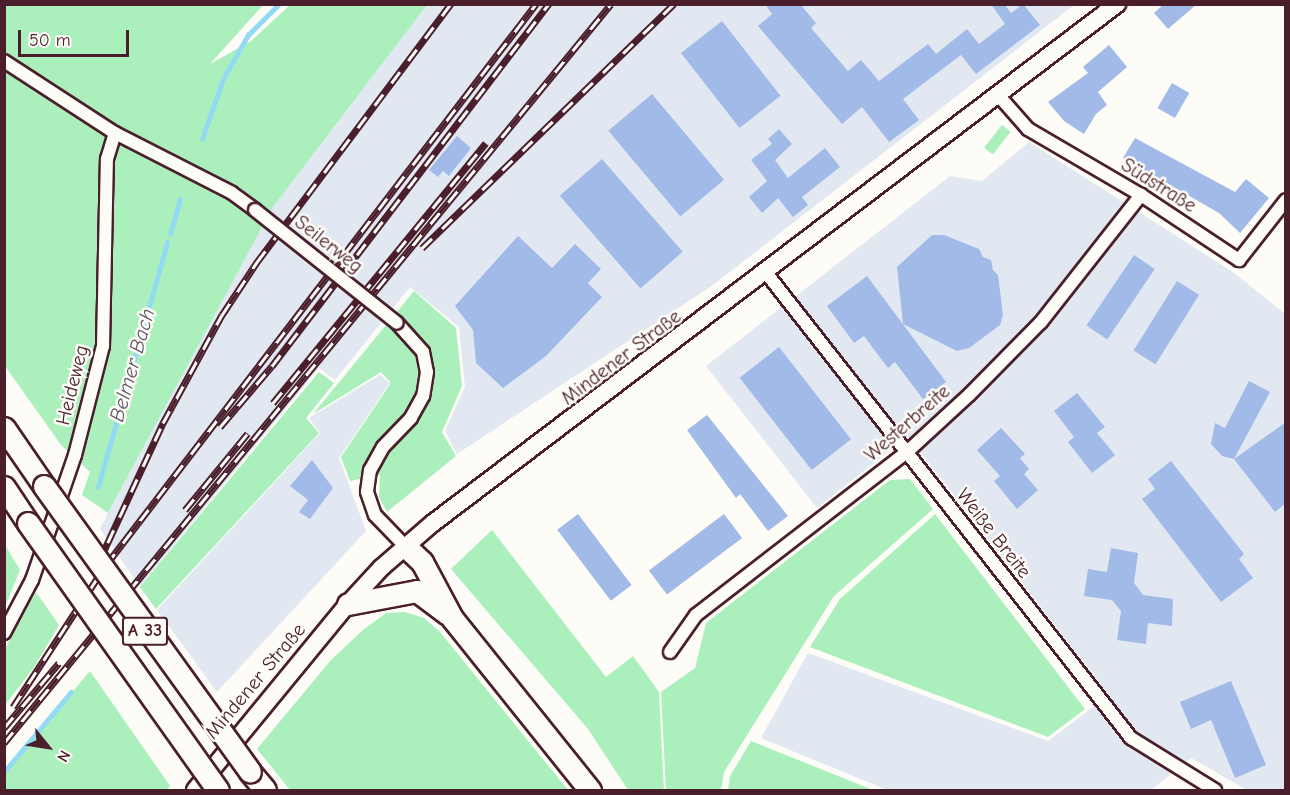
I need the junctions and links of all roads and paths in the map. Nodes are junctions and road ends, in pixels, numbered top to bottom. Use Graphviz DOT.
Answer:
graph roads {
  1 [pos="1118,4"];
  2 [pos="4,61"];
  3 [pos="999,96"];
  4 [pos="115,133"];
  5 [pos="1141,195"];
  6 [pos="1286,200"];
  7 [pos="767,274"];
  8 [pos="4,428"];
  9 [pos="907,452"];
  10 [pos="4,487"];
  11 [pos="406,547"];
  12 [pos="417,591"];
  13 [pos="348,604"];
  14 [pos="452,618"];
  15 [pos="4,633"];
  16 [pos="670,652"];
  17 [pos="195,790"];
  18 [pos="218,790"];
  19 [pos="265,790"];
  20 [pos="590,790"];
  21 [pos="1215,790"];
  1 -- 3 [label="main road, Mindener Straße"];
  2 -- 4 [label="street, Seilerweg"];
  3 -- 5 [label="street, Südstraße"];
  3 -- 7 [label="main road, Mindener Straße"];
  4 -- 11 [label="street, Seilerweg, bridge"];
  4 -- 15 [label="street, Heideweg"];
  5 -- 6 [label="street, Südstraße"];
  5 -- 9 [label="street, Westerbreite"];
  7 -- 9 [label="street, Weiße Breite"];
  7 -- 11 [label="main road, Mindener Straße"];
  8 -- 19 [label="highway, A 33, bridge"];
  9 -- 16 [label="street, Westerbreite"];
  9 -- 21 [label="street, Weiße Breite"];
  10 -- 18 [label="highway, A 33, bridge"];
  11 -- 12 [label="highway"];
  11 -- 13 [label="main road, Mindener Straße"];
  11 -- 14 [label="highway"];
  12 -- 13 [label="highway"];
  12 -- 14 [label="highway"];
  13 -- 17 [label="main road, Mindener Straße"];
  14 -- 20 [label="highway"];
}
